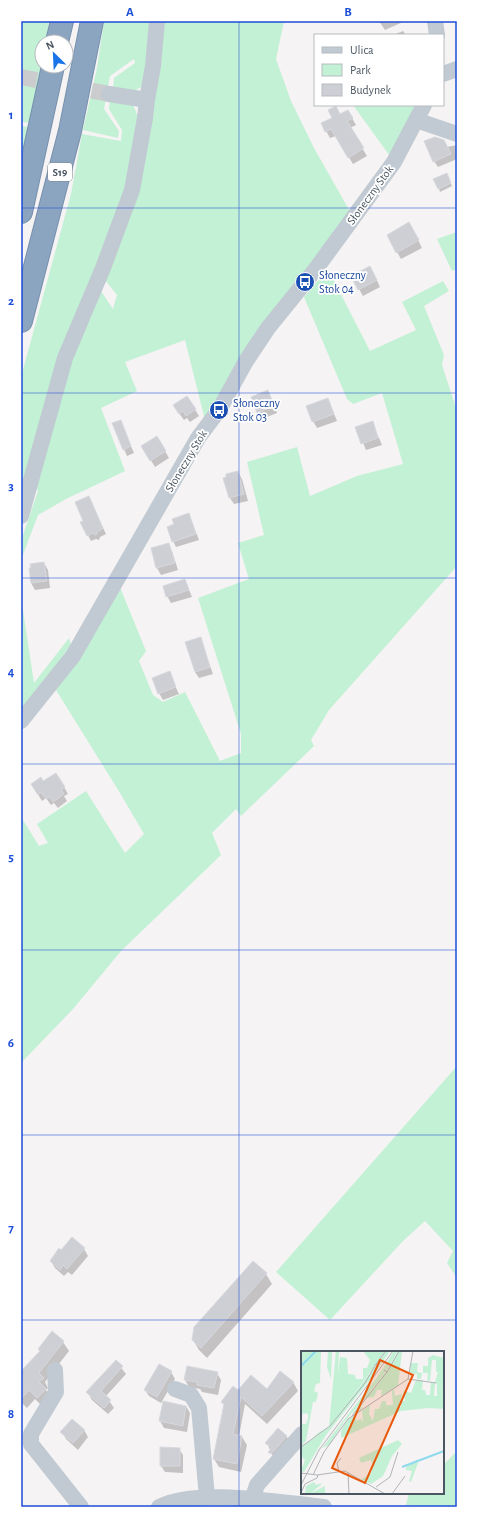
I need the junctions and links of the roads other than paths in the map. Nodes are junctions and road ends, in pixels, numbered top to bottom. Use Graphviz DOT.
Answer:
graph roads {
  1 [pos="62,21"];
  2 [pos="92,21"];
  3 [pos="157,21"];
  4 [pos="435,21"];
  5 [pos="59,34"];
  6 [pos="437,34"];
  7 [pos="457,69"];
  8 [pos="51,74"];
  9 [pos="444,74"];
  10 [pos="109,94"];
  11 [pos="147,100"];
  12 [pos="423,106"];
  13 [pos="416,120"];
  14 [pos="457,134"];
  15 [pos="21,212"];
  16 [pos="21,321"];
  17 [pos="21,516"];
  18 [pos="21,721"];
  19 [pos="55,1370"];
  20 [pos="175,1389"];
  21 [pos="301,1435"];
  22 [pos="216,1500"];
  23 [pos="244,1502"];
  24 [pos="81,1507"];
  25 [pos="159,1507"];
  26 [pos="324,1507"];
  1 -- 5 [label="highway"];
  2 -- 16 [label="highway, S19"];
  3 -- 11 [label="street"];
  4 -- 6 [label="street"];
  7 -- 9 [label="street"];
  8 -- 15 [label="highway, S19"];
  10 -- 11 [label="street"];
  11 -- 17 [label="street"];
  12 -- 13 [label="street, Słoneczny Stok"];
  13 -- 14 [label="street"];
  13 -- 18 [label="street, Słoneczny Stok"];
  19 -- 24 [label="street"];
  20 -- 22 [label="street"];
  21 -- 23 [label="street"];
  22 -- 23 [label="street"];
  22 -- 25 [label="street"];
  23 -- 26 [label="street"];
}
